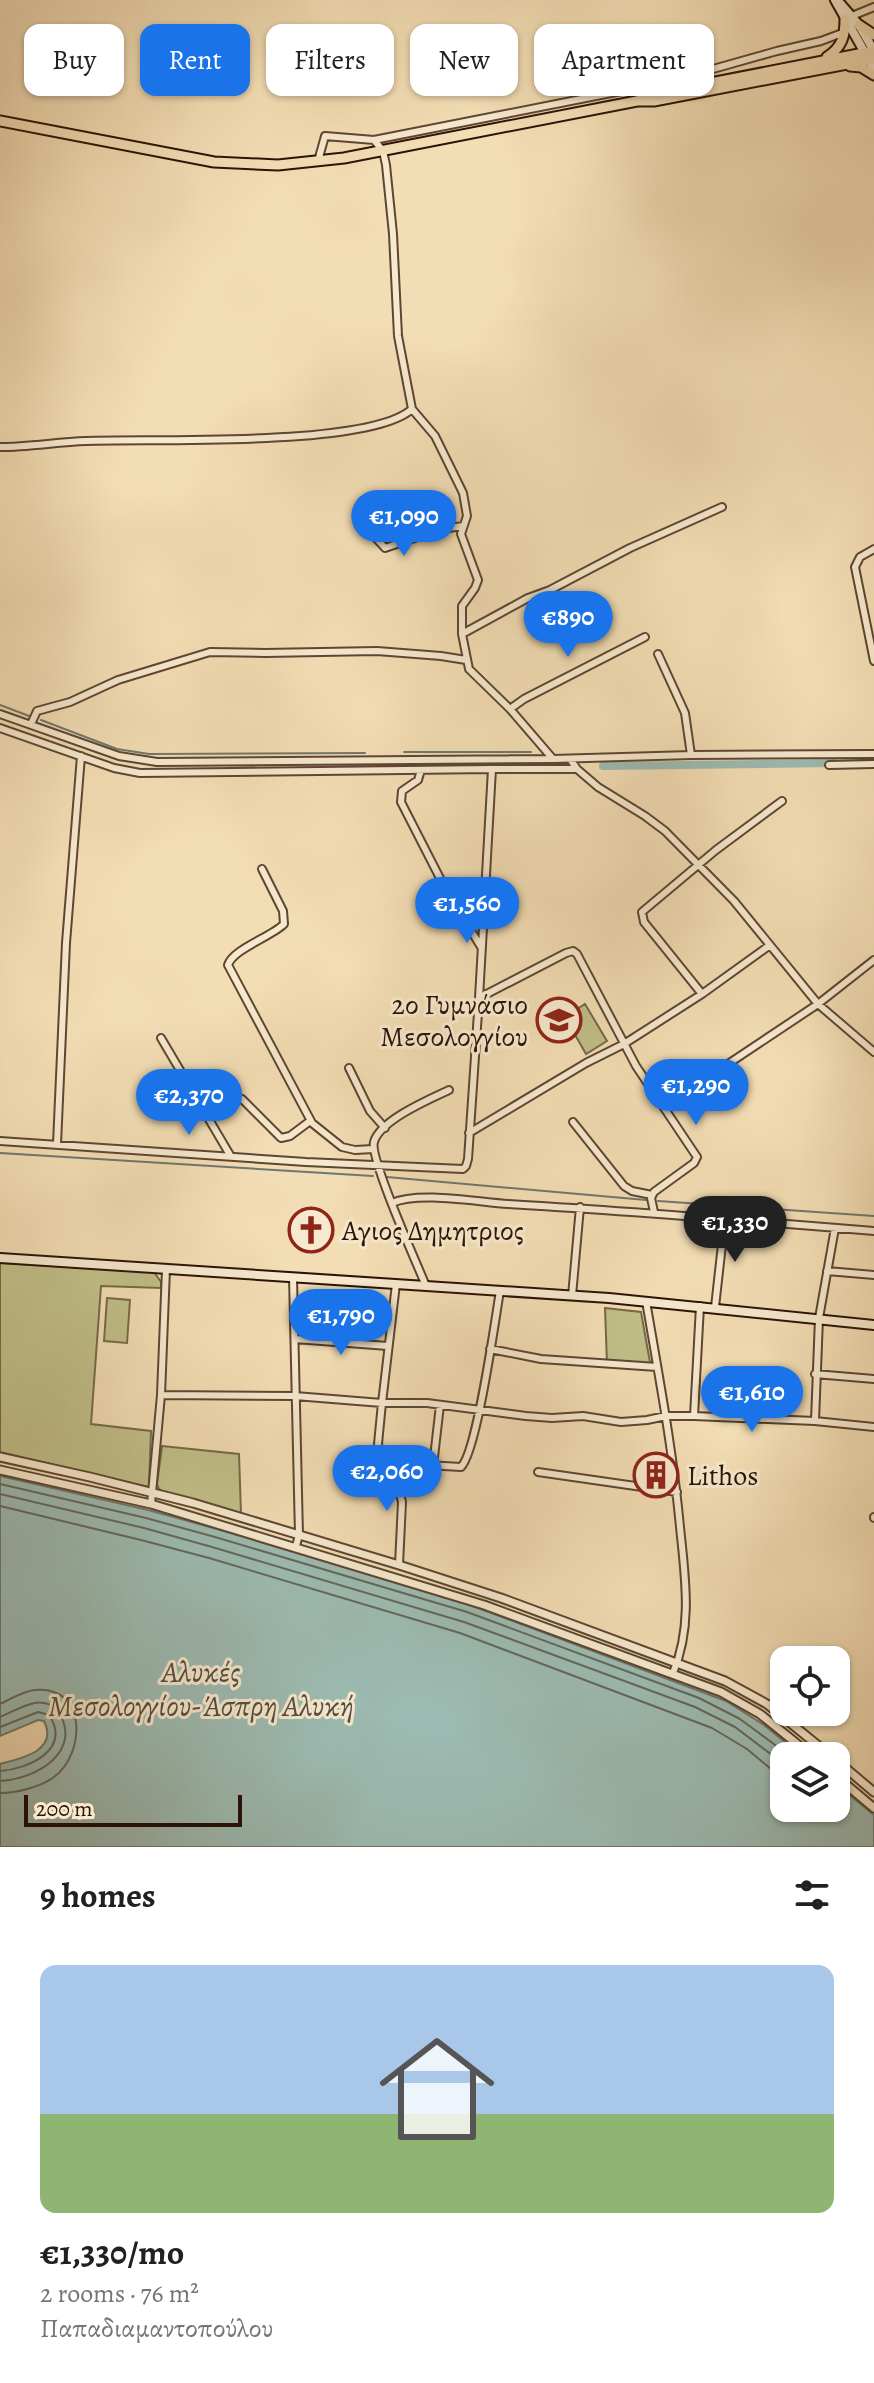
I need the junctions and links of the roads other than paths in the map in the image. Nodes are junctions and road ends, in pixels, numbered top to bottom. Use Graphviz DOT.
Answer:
graph roads {
  1 [pos="836,0"];
  2 [pos="874,7"];
  3 [pos="852,20"];
  4 [pos="845,32"];
  5 [pos="873,34"];
  6 [pos="871,54"];
  7 [pos="821,60"];
  8 [pos="835,65"];
  9 [pos="874,69"];
  10 [pos="874,75"];
  11 [pos="637,101"];
  12 [pos="0,121"];
  13 [pos="374,140"];
  14 [pos="383,151"];
  15 [pos="318,161"];
  16 [pos="412,409"];
  17 [pos="0,447"];
  18 [pos="722,507"];
  19 [pos="364,525"];
  20 [pos="463,526"];
  21 [pos="874,549"];
  22 [pos="462,634"];
  23 [pos="645,637"];
  24 [pos="658,654"];
  25 [pos="466,660"];
  26 [pos="874,661"];
  27 [pos="510,709"];
  28 [pos="0,714"];
  29 [pos="31,724"];
  30 [pos="0,728"];
  31 [pos="874,754"];
  32 [pos="691,755"];
  33 [pos="81,756"];
  34 [pos="553,759"];
  35 [pos="570,759"];
  36 [pos="874,764"];
  37 [pos="829,765"];
  38 [pos="492,769"];
  39 [pos="577,769"];
  40 [pos="421,770"];
  41 [pos="782,801"];
  42 [pos="699,864"];
  43 [pos="262,869"];
  44 [pos="770,945"];
  45 [pos="482,949"];
  46 [pos="874,960"];
  47 [pos="702,994"];
  48 [pos="479,998"];
  49 [pos="818,1004"];
  50 [pos="161,1038"];
  51 [pos="874,1042"];
  52 [pos="624,1044"];
  53 [pos="867,1047"];
  54 [pos="874,1052"];
  55 [pos="349,1068"];
  56 [pos="449,1090"];
  57 [pos="242,1099"];
  58 [pos="665,1106"];
  59 [pos="310,1121"];
  60 [pos="573,1122"];
  61 [pos="385,1128"];
  62 [pos="469,1133"];
  63 [pos="0,1141"];
  64 [pos="57,1144"];
  65 [pos="373,1149"];
  66 [pos="230,1155"];
  67 [pos="377,1164"];
  68 [pos="652,1195"];
  69 [pos="392,1203"];
  70 [pos="580,1207"];
  71 [pos="654,1212"];
  72 [pos="725,1218"];
  73 [pos="835,1228"];
  74 [pos="874,1231"];
  75 [pos="0,1258"];
  76 [pos="166,1269"];
  77 [pos="827,1271"];
  78 [pos="874,1275"];
  79 [pos="293,1277"];
  80 [pos="396,1284"];
  81 [pos="426,1286"];
  82 [pos="500,1291"];
  83 [pos="572,1296"];
  84 [pos="646,1301"];
  85 [pos="700,1306"];
  86 [pos="715,1307"];
  87 [pos="819,1318"];
  88 [pos="874,1325"];
  89 [pos="295,1339"];
  90 [pos="388,1346"];
  91 [pos="490,1349"];
  92 [pos="657,1367"];
  93 [pos="815,1374"];
  94 [pos="874,1379"];
  95 [pos="161,1395"];
  96 [pos="295,1396"];
  97 [pos="382,1403"];
  98 [pos="440,1405"];
  99 [pos="479,1410"];
  100 [pos="666,1416"];
  101 [pos="694,1416"];
  102 [pos="815,1421"];
  103 [pos="874,1427"];
  104 [pos="0,1457"];
  105 [pos="396,1463"];
  106 [pos="433,1466"];
  107 [pos="0,1470"];
  108 [pos="538,1472"];
  109 [pos="677,1492"];
  110 [pos="152,1493"];
  111 [pos="151,1504"];
  112 [pos="299,1535"];
  113 [pos="296,1546"];
  114 [pos="399,1565"];
  115 [pos="678,1663"];
  116 [pos="673,1673"];
  117 [pos="795,1742"];
  118 [pos="813,1742"];
  119 [pos="850,1772"];
  120 [pos="850,1788"];
  121 [pos="874,1792"];
  122 [pos="874,1808"];
  1 -- 3 [label="main road"];
  2 -- 3 [label="street"];
  3 -- 4 [label="main road"];
  3 -- 5 [label="main road"];
  3 -- 6 [label="main road"];
  3 -- 6 [label="main road"];
  4 -- 7 [label="main road"];
  4 -- 13 [label="street"];
  6 -- 7 [label="main road"];
  6 -- 8 [label="main road"];
  6 -- 9 [label="main road"];
  7 -- 11 [label="main road"];
  8 -- 10 [label="main road"];
  8 -- 11 [label="main road"];
  11 -- 14 [label="main road"];
  12 -- 15 [label="main road"];
  13 -- 14 [label="street"];
  13 -- 15 [label="street"];
  14 -- 15 [label="main road"];
  14 -- 16 [label="street"];
  16 -- 17 [label="street"];
  16 -- 20 [label="street"];
  18 -- 22 [label="street"];
  19 -- 20 [label="street"];
  20 -- 22 [label="street"];
  21 -- 26 [label="street"];
  22 -- 25 [label="street"];
  23 -- 27 [label="street"];
  24 -- 32 [label="street"];
  25 -- 27 [label="street"];
  25 -- 29 [label="street"];
  27 -- 34 [label="street"];
  28 -- 29 [label="street"];
  29 -- 34 [label="street"];
  30 -- 33 [label="street"];
  31 -- 32 [label="street"];
  32 -- 35 [label="street"];
  33 -- 40 [label="street"];
  33 -- 64 [label="street"];
  34 -- 35 [label="street"];
  35 -- 39 [label="street"];
  36 -- 37 [label="street"];
  38 -- 39 [label="street"];
  38 -- 40 [label="street"];
  38 -- 45 [label="street"];
  39 -- 42 [label="street"];
  40 -- 45 [label="street"];
  41 -- 42 [label="street"];
  42 -- 44 [label="street"];
  42 -- 47 [label="street"];
  43 -- 59 [label="street"];
  44 -- 47 [label="street"];
  44 -- 49 [label="street"];
  45 -- 48 [label="street"];
  46 -- 49 [label="street"];
  47 -- 52 [label="street"];
  48 -- 52 [label="street"];
  48 -- 62 [label="street"];
  49 -- 53 [label="street"];
  49 -- 58 [label="street"];
  50 -- 66 [label="street"];
  51 -- 53 [label="street"];
  52 -- 58 [label="street"];
  52 -- 62 [label="street"];
  53 -- 54 [label="street"];
  55 -- 61 [label="street"];
  56 -- 61 [label="street"];
  57 -- 59 [label="street"];
  58 -- 68 [label="street"];
  59 -- 65 [label="street"];
  60 -- 68 [label="street"];
  61 -- 65 [label="street"];
  62 -- 67 [label="street"];
  63 -- 64 [label="street"];
  64 -- 66 [label="street"];
  65 -- 67 [label="street"];
  66 -- 67 [label="street"];
  67 -- 69 [label="street"];
  68 -- 71 [label="street"];
  69 -- 70 [label="street"];
  69 -- 81 [label="street"];
  70 -- 71 [label="street"];
  70 -- 83 [label="street"];
  71 -- 72 [label="street"];
  72 -- 73 [label="street"];
  72 -- 86 [label="street"];
  73 -- 74 [label="street"];
  73 -- 77 [label="street"];
  75 -- 76 [label="main road"];
  76 -- 79 [label="main road"];
  76 -- 95 [label="street"];
  77 -- 78 [label="street"];
  77 -- 87 [label="street"];
  79 -- 80 [label="main road"];
  79 -- 89 [label="street"];
  80 -- 81 [label="main road"];
  80 -- 90 [label="street"];
  81 -- 82 [label="main road"];
  82 -- 83 [label="main road"];
  82 -- 91 [label="street"];
  83 -- 84 [label="main road"];
  84 -- 85 [label="main road"];
  84 -- 92 [label="street"];
  85 -- 86 [label="main road"];
  85 -- 101 [label="street"];
  86 -- 87 [label="main road"];
  87 -- 88 [label="main road"];
  87 -- 93 [label="street"];
  89 -- 90 [label="street"];
  89 -- 96 [label="street"];
  90 -- 97 [label="street"];
  91 -- 92 [label="street"];
  91 -- 99 [label="street"];
  92 -- 100 [label="street"];
  93 -- 94 [label="street"];
  93 -- 102 [label="street"];
  95 -- 96 [label="street"];
  95 -- 110 [label="street"];
  96 -- 97 [label="street"];
  96 -- 112 [label="street"];
  97 -- 98 [label="street"];
  97 -- 105 [label="street"];
  98 -- 99 [label="street"];
  98 -- 106 [label="street"];
  99 -- 100 [label="street"];
  99 -- 106 [label="street"];
  100 -- 101 [label="street"];
  100 -- 109 [label="street"];
  101 -- 102 [label="street"];
  102 -- 103 [label="street"];
  104 -- 110 [label="street"];
  105 -- 106 [label="street"];
  105 -- 114 [label="street"];
  107 -- 111 [label="street"];
  108 -- 109 [label="street"];
  109 -- 115 [label="street"];
  110 -- 111 [label="street"];
  110 -- 112 [label="street"];
  111 -- 113 [label="street"];
  112 -- 113 [label="street"];
  112 -- 114 [label="street"];
  113 -- 116 [label="street"];
  114 -- 115 [label="street"];
  115 -- 116 [label="street"];
  115 -- 118 [label="street"];
  116 -- 117 [label="street"];
  119 -- 121 [label="street"];
  120 -- 122 [label="street"];
}
